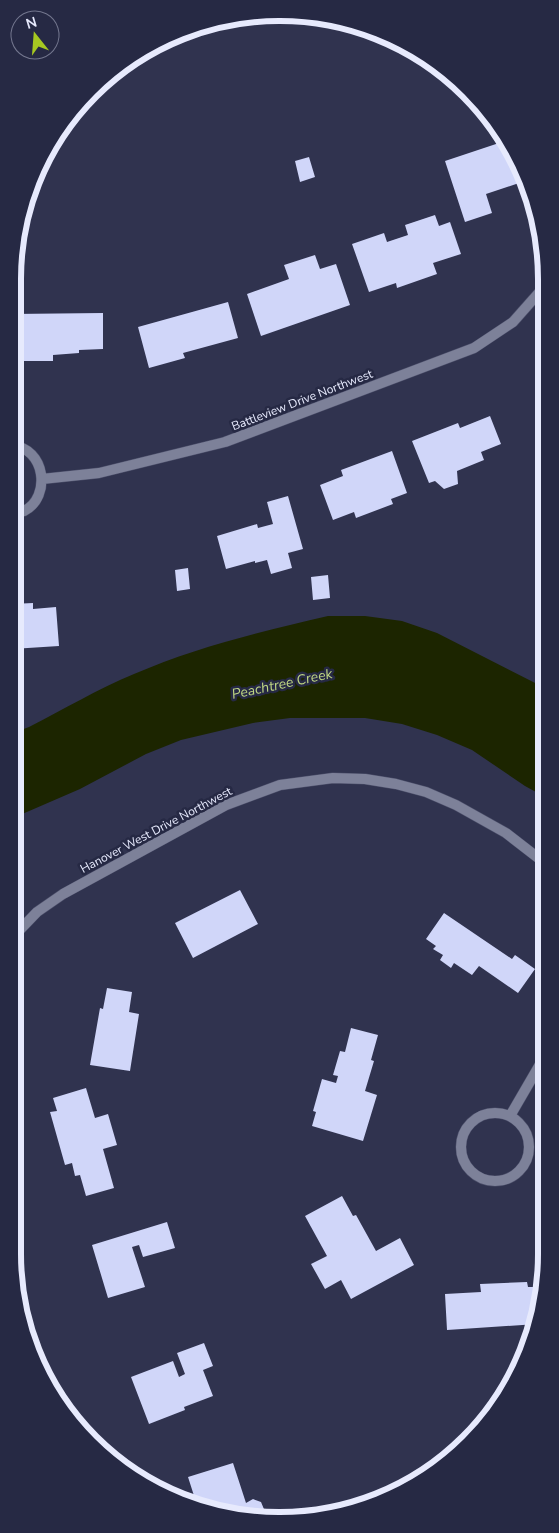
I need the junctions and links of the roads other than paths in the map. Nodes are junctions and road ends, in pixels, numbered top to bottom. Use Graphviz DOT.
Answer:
graph roads {
  1 [pos="538,294"];
  2 [pos="21,449"];
  3 [pos="42,479"];
  4 [pos="21,511"];
  5 [pos="538,858"];
  6 [pos="21,929"];
  7 [pos="538,1068"];
  8 [pos="510,1116"];
  1 -- 3 [label="street, Battleview Drive Northwest"];
  2 -- 3 [label="street"];
  3 -- 4 [label="street"];
  5 -- 6 [label="street, Hanover West Drive Northwest"];
  7 -- 8 [label="street"];
  8 -- 8 [label="street"];
}
